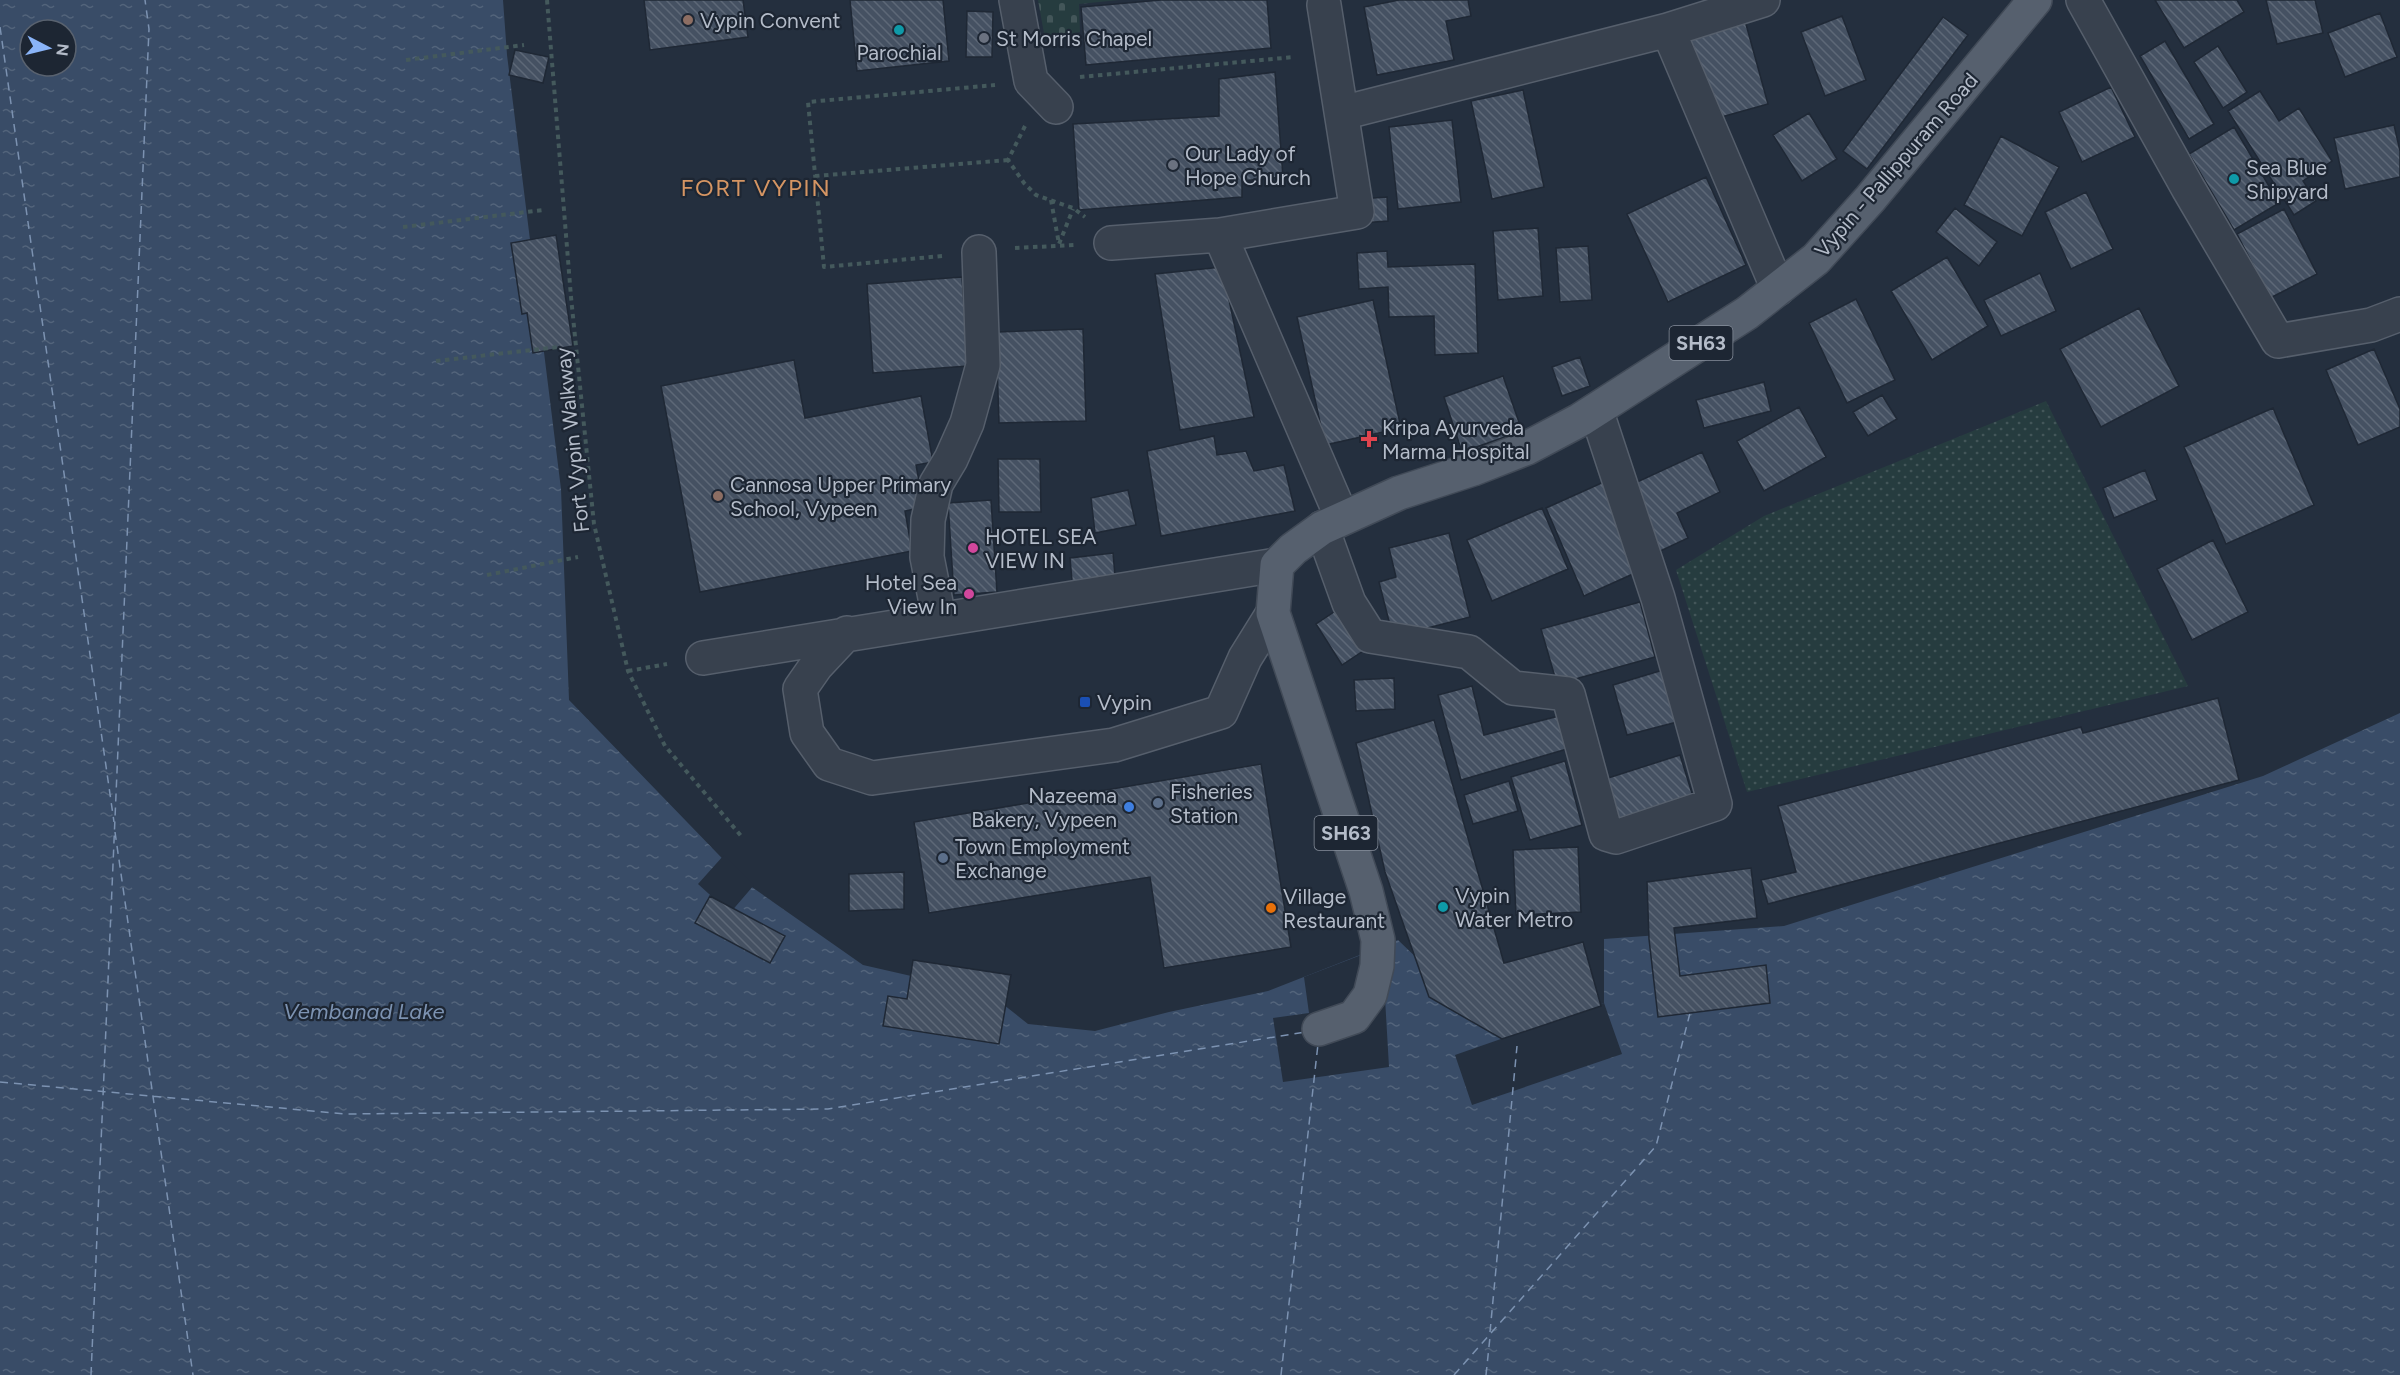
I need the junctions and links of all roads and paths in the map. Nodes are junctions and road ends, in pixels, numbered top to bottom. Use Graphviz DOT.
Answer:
graph roads {
  1 [pos="548,0"];
  2 [pos="1016,0"];
  3 [pos="1763,0"];
  4 [pos="2035,0"];
  5 [pos="2083,0"];
  6 [pos="1324,5"];
  7 [pos="1668,30"];
  8 [pos="524,45"];
  9 [pos="1332,53"];
  10 [pos="406,60"];
  11 [pos="1083,76"];
  12 [pos="1031,81"];
  13 [pos="1056,107"];
  14 [pos="1342,113"];
  15 [pos="1008,160"];
  16 [pos="815,176"];
  17 [pos="1050,199"];
  18 [pos="1073,208"];
  19 [pos="543,210"];
  20 [pos="403,227"];
  21 [pos="1220,235"];
  22 [pos="1111,243"];
  23 [pos="979,252"];
  24 [pos="1778,289"];
  25 [pos="2400,314"];
  26 [pos="558,347"];
  27 [pos="436,361"];
  28 [pos="1596,410"];
  29 [pos="1332,523"];
  30 [pos="578,557"];
  31 [pos="1277,565"];
  32 [pos="487,575"];
  33 [pos="1273,613"];
  34 [pos="939,618"];
  35 [pos="848,633"];
  36 [pos="703,658"];
  37 [pos="742,837"];
  38 [pos="1319,1029"];
  1 -- 37 [label="path, Fort Vypin Walkway"];
  2 -- 12 [label="street"];
  3 -- 7 [label="street"];
  4 -- 24 [label="main road, Vypin - Pallippuram Road / SH63"];
  5 -- 25 [label="street"];
  6 -- 9 [label="street"];
  7 -- 14 [label="street"];
  7 -- 24 [label="street"];
  8 -- 10 [label="path"];
  9 -- 11 [label="path"];
  9 -- 14 [label="street"];
  11 -- 12 [label="path"];
  11 -- 13 [label="path"];
  12 -- 13 [label="street"];
  12 -- 16 [label="path"];
  13 -- 15 [label="path"];
  14 -- 21 [label="street"];
  15 -- 16 [label="path"];
  15 -- 17 [label="path"];
  16 -- 23 [label="path"];
  17 -- 18 [label="path"];
  17 -- 18 [label="path"];
  18 -- 22 [label="path"];
  19 -- 20 [label="path"];
  21 -- 22 [label="street"];
  21 -- 29 [label="street"];
  22 -- 23 [label="path"];
  23 -- 34 [label="street"];
  24 -- 28 [label="main road, Vypin - Pallippuram Road / SH63"];
  26 -- 27 [label="path"];
  28 -- 29 [label="main road, Vypin - Pallippuram Road / SH63"];
  28 -- 29 [label="street"];
  29 -- 31 [label="main road, Vypin - Pallippuram Road / SH63"];
  30 -- 32 [label="path"];
  31 -- 33 [label="main road, SH63"];
  31 -- 34 [label="street"];
  33 -- 35 [label="street"];
  33 -- 38 [label="main road, SH63"];
  34 -- 35 [label="street"];
  35 -- 36 [label="street"];
}
